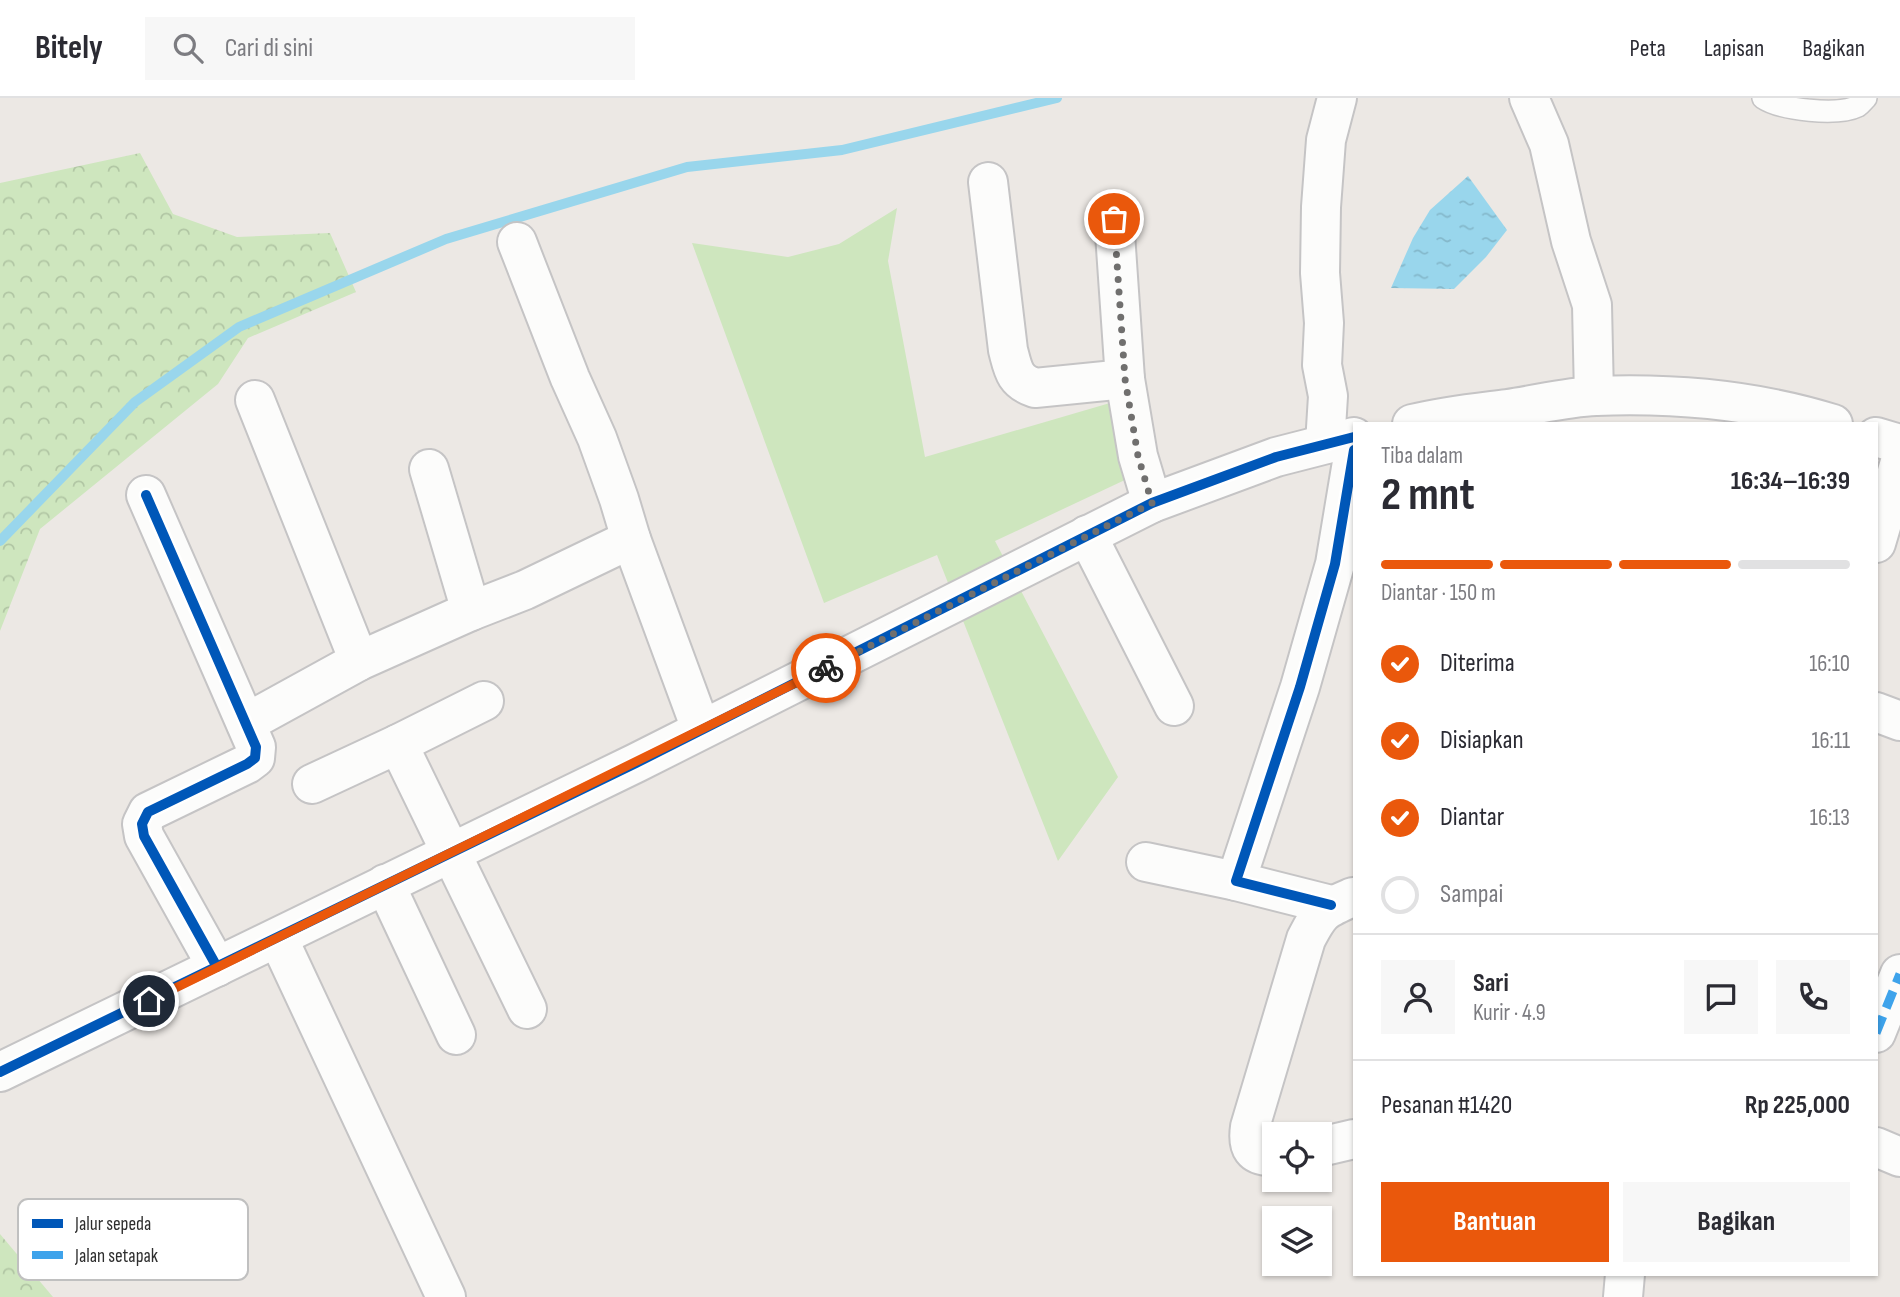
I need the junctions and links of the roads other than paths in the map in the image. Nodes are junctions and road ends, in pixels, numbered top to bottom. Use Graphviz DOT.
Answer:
graph roads {
  1 [pos="1337,98"];
  2 [pos="1529,98"];
  3 [pos="1763,98"];
  4 [pos="1866,98"];
  5 [pos="988,182"];
  6 [pos="1114,219"];
  7 [pos="517,242"];
  8 [pos="1125,379"];
  9 [pos="1594,396"];
  10 [pos="255,400"];
  11 [pos="1503,416"];
  12 [pos="1421,422"];
  13 [pos="1825,422"];
  14 [pos="1878,438"];
  15 [pos="1345,444"];
  16 [pos="1900,444"];
  17 [pos="1900,462"];
  18 [pos="429,469"];
  19 [pos="146,495"];
  20 [pos="1152,503"];
  21 [pos="1087,535"];
  22 [pos="1878,536"];
  23 [pos="631,539"];
  24 [pos="471,611"];
  25 [pos="359,661"];
  26 [pos="484,701"];
  27 [pos="1174,706"];
  28 [pos="1878,713"];
  29 [pos="1900,721"];
  30 [pos="246,723"];
  31 [pos="701,729"];
  32 [pos="398,744"];
  33 [pos="312,784"];
  34 [pos="451,851"];
  35 [pos="1146,862"];
  36 [pos="1236,881"];
  37 [pos="386,884"];
  38 [pos="1343,899"];
  39 [pos="278,938"];
  40 [pos="217,967"];
  41 [pos="1900,974"];
  42 [pos="527,1009"];
  43 [pos="1878,1028"];
  44 [pos="456,1035"];
  45 [pos="0,1072"];
  46 [pos="1353,1139"];
  47 [pos="1332,1144"];
  48 [pos="1878,1148"];
  49 [pos="1262,1154"];
  50 [pos="1900,1157"];
  51 [pos="1625,1276"];
  52 [pos="446,1297"];
  53 [pos="1623,1297"];
  1 -- 15 [label="street"];
  2 -- 9 [label="street"];
  3 -- 4 [label="lane"];
  5 -- 8 [label="street"];
  6 -- 8 [label="street"];
  7 -- 23 [label="street"];
  8 -- 20 [label="street"];
  9 -- 11 [label="street"];
  9 -- 13 [label="street"];
  10 -- 25 [label="street"];
  11 -- 12 [label="street"];
  14 -- 16 [label="street"];
  15 -- 20 [label="street"];
  15 -- 36 [label="street"];
  17 -- 22 [label="street"];
  18 -- 24 [label="street"];
  19 -- 30 [label="street"];
  20 -- 21 [label="street"];
  21 -- 27 [label="street"];
  21 -- 31 [label="street"];
  23 -- 24 [label="street"];
  23 -- 31 [label="street"];
  24 -- 25 [label="street"];
  25 -- 30 [label="street"];
  26 -- 32 [label="street"];
  28 -- 29 [label="street"];
  30 -- 40 [label="street"];
  31 -- 34 [label="street"];
  32 -- 33 [label="street"];
  32 -- 34 [label="street"];
  34 -- 37 [label="street"];
  34 -- 42 [label="street"];
  35 -- 36 [label="street"];
  36 -- 38 [label="street"];
  37 -- 39 [label="street"];
  37 -- 44 [label="street"];
  38 -- 49 [label="street"];
  39 -- 40 [label="street"];
  39 -- 52 [label="street"];
  40 -- 45 [label="street"];
  41 -- 43 [label="street"];
  46 -- 47 [label="street"];
  48 -- 50 [label="street"];
  51 -- 53 [label="street"];
}
